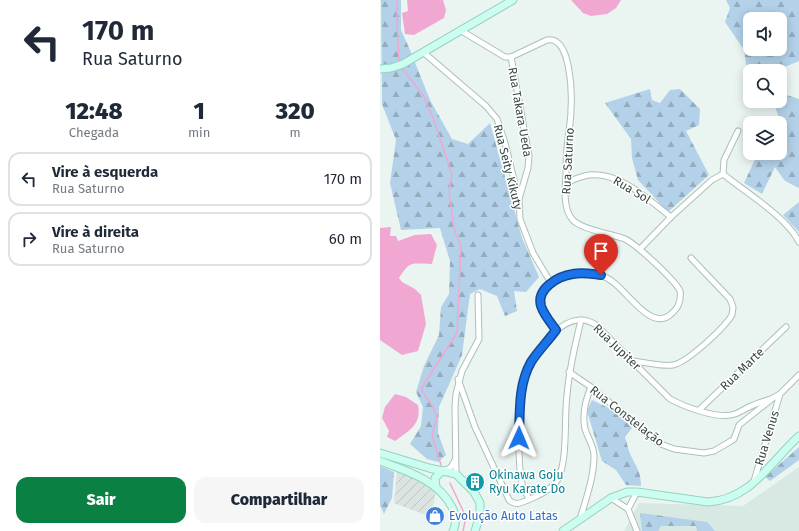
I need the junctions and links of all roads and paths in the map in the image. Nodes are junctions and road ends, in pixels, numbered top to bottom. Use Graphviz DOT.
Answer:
graph roads {
  1 [pos="513,0"];
  2 [pos="460,30"];
  3 [pos="422,52"];
  4 [pos="511,57"];
  5 [pos="383,69"];
  6 [pos="738,131"];
  7 [pos="723,174"];
  8 [pos="566,184"];
  9 [pos="518,200"];
  10 [pos="671,217"];
  11 [pos="799,242"];
  12 [pos="640,249"];
  13 [pos="691,258"];
  14 [pos="551,283"];
  15 [pos="478,295"];
  16 [pos="581,320"];
  17 [pos="786,327"];
  18 [pos="556,330"];
  19 [pos="633,361"];
  20 [pos="569,372"];
  21 [pos="799,375"];
  22 [pos="458,380"];
  23 [pos="591,387"];
  24 [pos="780,394"];
  25 [pos="773,398"];
  26 [pos="699,410"];
  27 [pos="799,436"];
  28 [pos="380,453"];
  29 [pos="456,459"];
  30 [pos="380,461"];
  31 [pos="442,470"];
  32 [pos="456,474"];
  33 [pos="754,483"];
  34 [pos="436,487"];
  35 [pos="637,492"];
  36 [pos="611,498"];
  37 [pos="529,499"];
  38 [pos="628,509"];
  39 [pos="580,519"];
  40 [pos="453,531"];
  41 [pos="475,531"];
  42 [pos="563,531"];
  43 [pos="637,531"];
  1 -- 2 [label="main road"];
  2 -- 3 [label="main road"];
  2 -- 4 [label="street, Rua Takara Ueda"];
  3 -- 5 [label="main road"];
  3 -- 9 [label="street, Rua Seity Kikuty"];
  4 -- 8 [label="street, Rua Saturno"];
  4 -- 9 [label="street, Rua Takara Ueda"];
  6 -- 7 [label="street"];
  7 -- 10 [label="street"];
  7 -- 11 [label="street"];
  8 -- 10 [label="street, Rua Sol"];
  8 -- 12 [label="street, Rua Saturno"];
  9 -- 14 [label="street, Rua Seity Kikuty"];
  10 -- 12 [label="street"];
  12 -- 14 [label="street, Rua Saturno"];
  13 -- 19 [label="street"];
  14 -- 18 [label="street"];
  15 -- 22 [label="street"];
  16 -- 18 [label="street, Rua Jupiter"];
  16 -- 19 [label="street, Rua Jupiter"];
  16 -- 20 [label="street"];
  17 -- 26 [label="street, Rua Marte"];
  18 -- 37 [label="street, Rua Jupiter"];
  19 -- 26 [label="street, Rua Jupiter"];
  20 -- 23 [label="street, Rua Constelação"];
  20 -- 37 [label="street"];
  21 -- 24 [label="street, Rua Constelação"];
  22 -- 29 [label="street"];
  22 -- 37 [label="street"];
  23 -- 25 [label="street, Rua Constelação"];
  23 -- 39 [label="street"];
  24 -- 25 [label="street, Rua Constelação"];
  24 -- 33 [label="street, Rua Venus"];
  25 -- 26 [label="street, Rua Jupiter"];
  27 -- 33 [label="main road"];
  28 -- 31 [label="main road"];
  29 -- 31 [label="street"];
  29 -- 32 [label="street"];
  30 -- 34 [label="main road"];
  31 -- 32 [label="main road"];
  31 -- 34 [label="main road"];
  32 -- 41 [label="main road"];
  33 -- 35 [label="main road"];
  34 -- 40 [label="main road"];
  35 -- 36 [label="main road"];
  35 -- 38 [label="street"];
  36 -- 38 [label="street"];
  36 -- 39 [label="main road"];
  38 -- 43 [label="street"];
  39 -- 42 [label="main road"];
}
